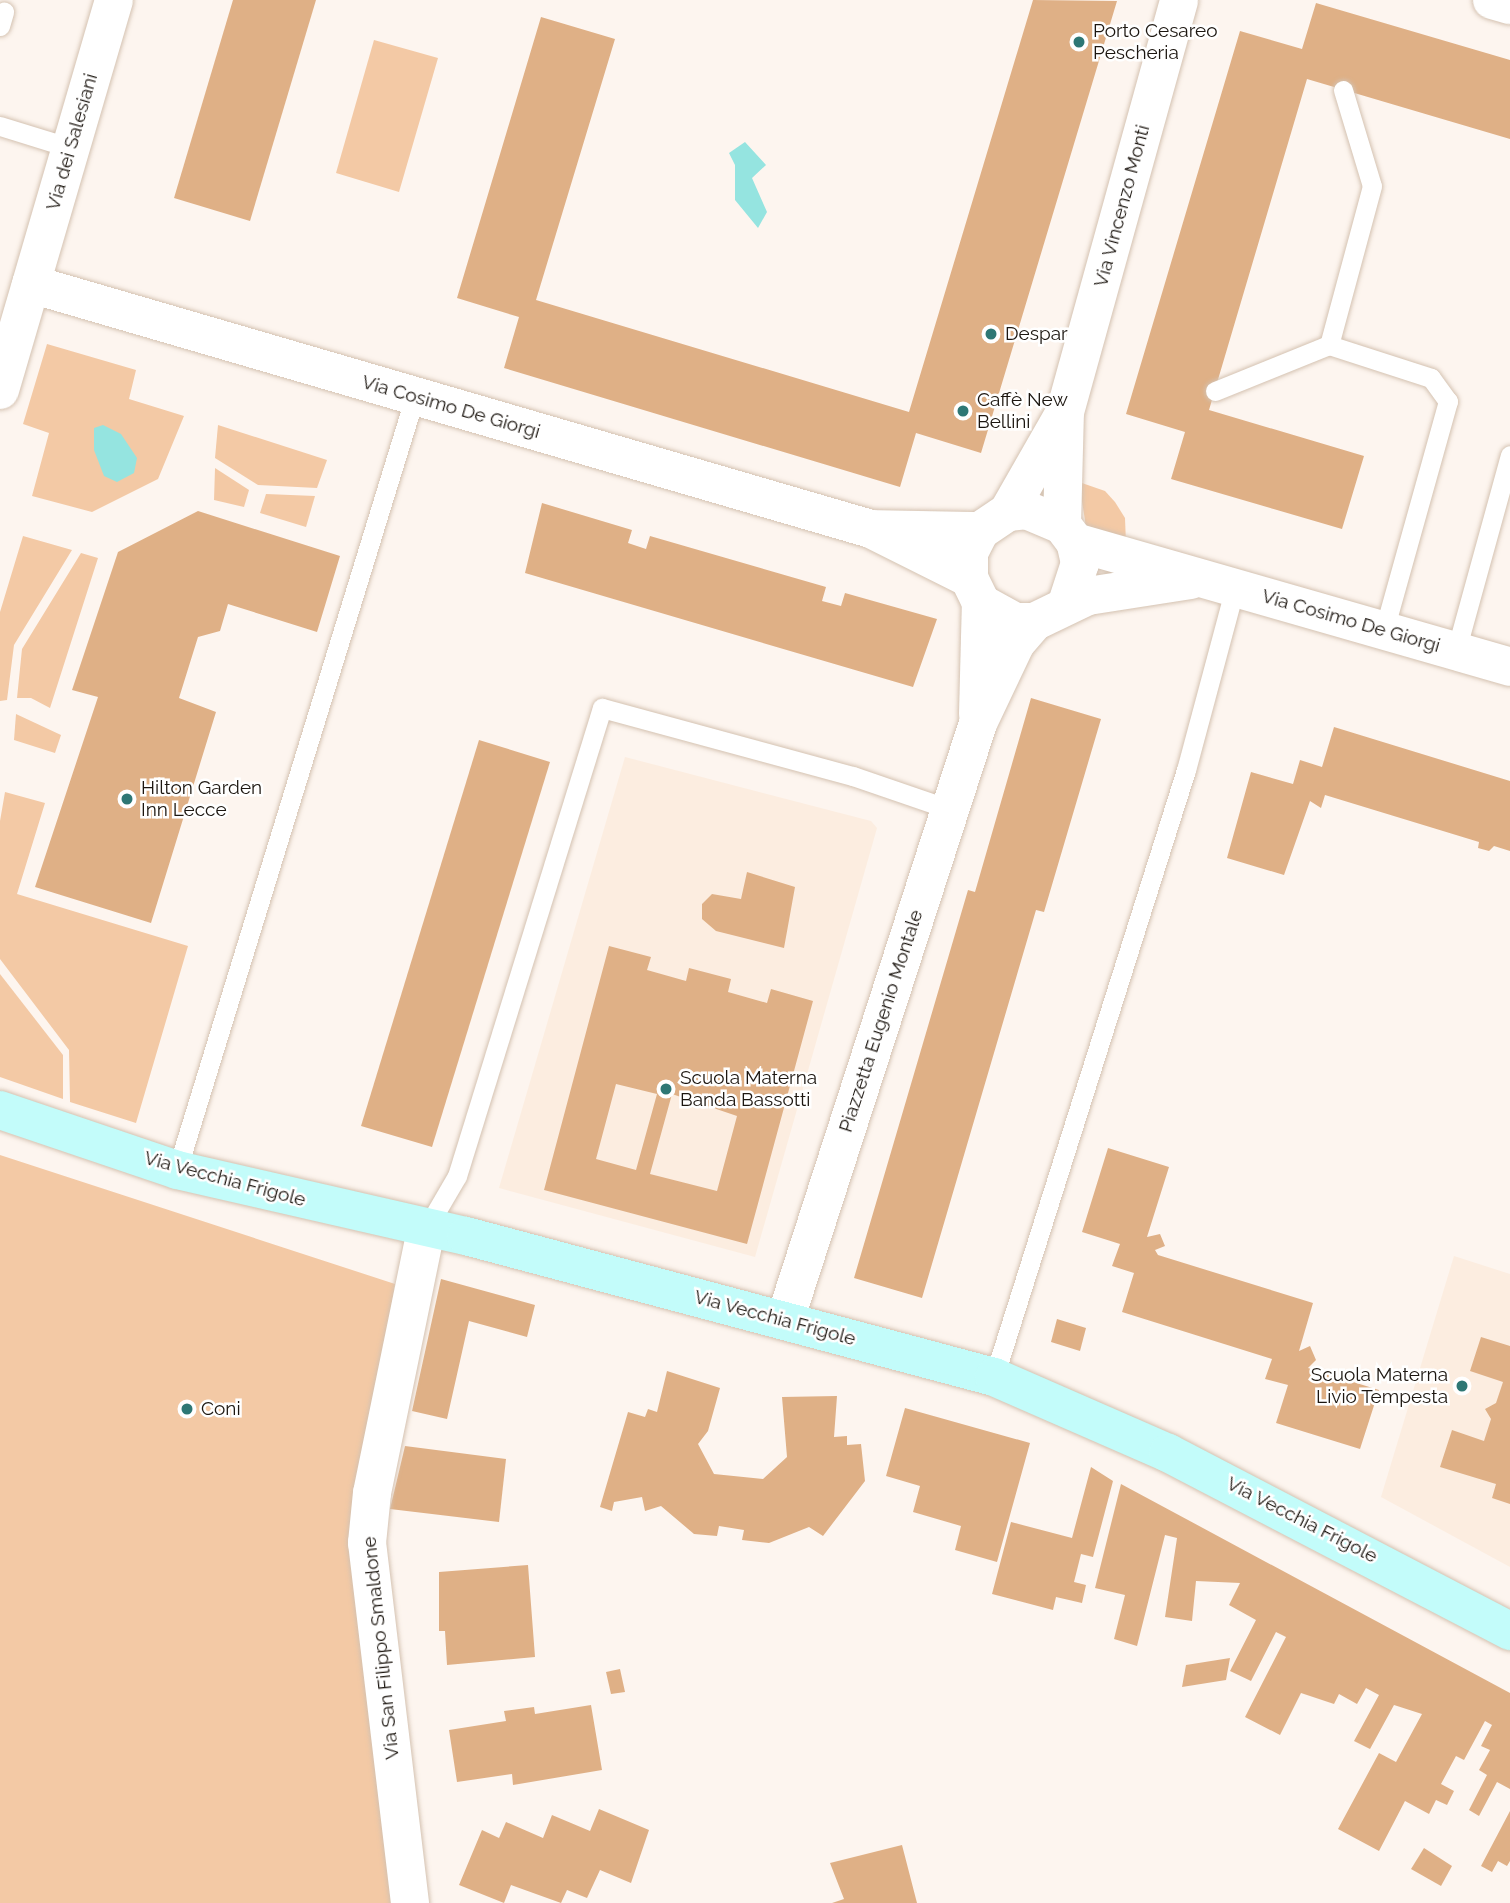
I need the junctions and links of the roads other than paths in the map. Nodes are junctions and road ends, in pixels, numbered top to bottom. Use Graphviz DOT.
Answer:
graph roads {
  1 [pos="114,0"];
  2 [pos="1179,0"];
  3 [pos="1492,0"];
  4 [pos="1510,5"];
  5 [pos="1343,90"];
  6 [pos="0,126"];
  7 [pos="71,148"];
  8 [pos="31,284"];
  9 [pos="1329,345"];
  10 [pos="0,390"];
  11 [pos="1215,391"];
  12 [pos="415,396"];
  13 [pos="1065,412"];
  14 [pos="1510,455"];
  15 [pos="994,521"];
  16 [pos="871,529"];
  17 [pos="1068,534"];
  18 [pos="1191,580"];
  19 [pos="1235,587"];
  20 [pos="975,591"];
  21 [pos="1051,612"];
  22 [pos="1384,630"];
  23 [pos="1456,652"];
  24 [pos="1510,667"];
  25 [pos="978,723"];
  26 [pos="949,809"];
  27 [pos="0,1110"];
  28 [pos="177,1170"];
  29 [pos="426,1229"];
  30 [pos="785,1320"];
  31 [pos="994,1377"];
  32 [pos="1510,1631"];
  33 [pos="410,1903"];
  1 -- 7 [label="street, Via dei Salesiani"];
  2 -- 13 [label="street, Via Vincenzo Monti"];
  3 -- 4 [label="street"];
  5 -- 9 [label="lane"];
  6 -- 7 [label="lane"];
  7 -- 8 [label="street, Via dei Salesiani"];
  8 -- 10 [label="street, Via dei Salesiani"];
  8 -- 12 [label="street, Via Cosimo De Giorgi"];
  9 -- 11 [label="lane"];
  9 -- 22 [label="lane"];
  12 -- 16 [label="street, Via Cosimo De Giorgi"];
  12 -- 28 [label="lane"];
  13 -- 15 [label="street, Via Vincenzo Monti"];
  13 -- 17 [label="street, Via Vincenzo Monti"];
  14 -- 23 [label="lane"];
  15 -- 16 [label="street, Via Cosimo De Giorgi"];
  15 -- 17 [label="street, Via Cosimo De Giorgi"];
  15 -- 20 [label="street"];
  16 -- 20 [label="street, Via Cosimo De Giorgi"];
  17 -- 18 [label="street, Via Cosimo De Giorgi"];
  17 -- 21 [label="street"];
  18 -- 19 [label="street, Via Cosimo De Giorgi"];
  18 -- 21 [label="street, Via Cosimo De Giorgi"];
  19 -- 22 [label="street, Via Cosimo De Giorgi"];
  19 -- 31 [label="lane"];
  20 -- 21 [label="street, Via Cosimo De Giorgi"];
  20 -- 25 [label="street, Piazzetta Eugenio Montale"];
  21 -- 25 [label="street, Piazzetta Eugenio Montale"];
  22 -- 23 [label="street, Via Cosimo De Giorgi"];
  23 -- 24 [label="street, Via Cosimo De Giorgi"];
  25 -- 26 [label="street, Piazzetta Eugenio Montale"];
  26 -- 29 [label="lane"];
  26 -- 30 [label="street, Piazzetta Eugenio Montale"];
  27 -- 28 [label="street, Via Vecchia Frigole"];
  28 -- 29 [label="street, Via Vecchia Frigole"];
  29 -- 30 [label="street, Via Vecchia Frigole"];
  29 -- 33 [label="street, Via San Filippo Smaldone"];
  30 -- 31 [label="street, Via Vecchia Frigole"];
  31 -- 32 [label="street, Via Vecchia Frigole"];
}
